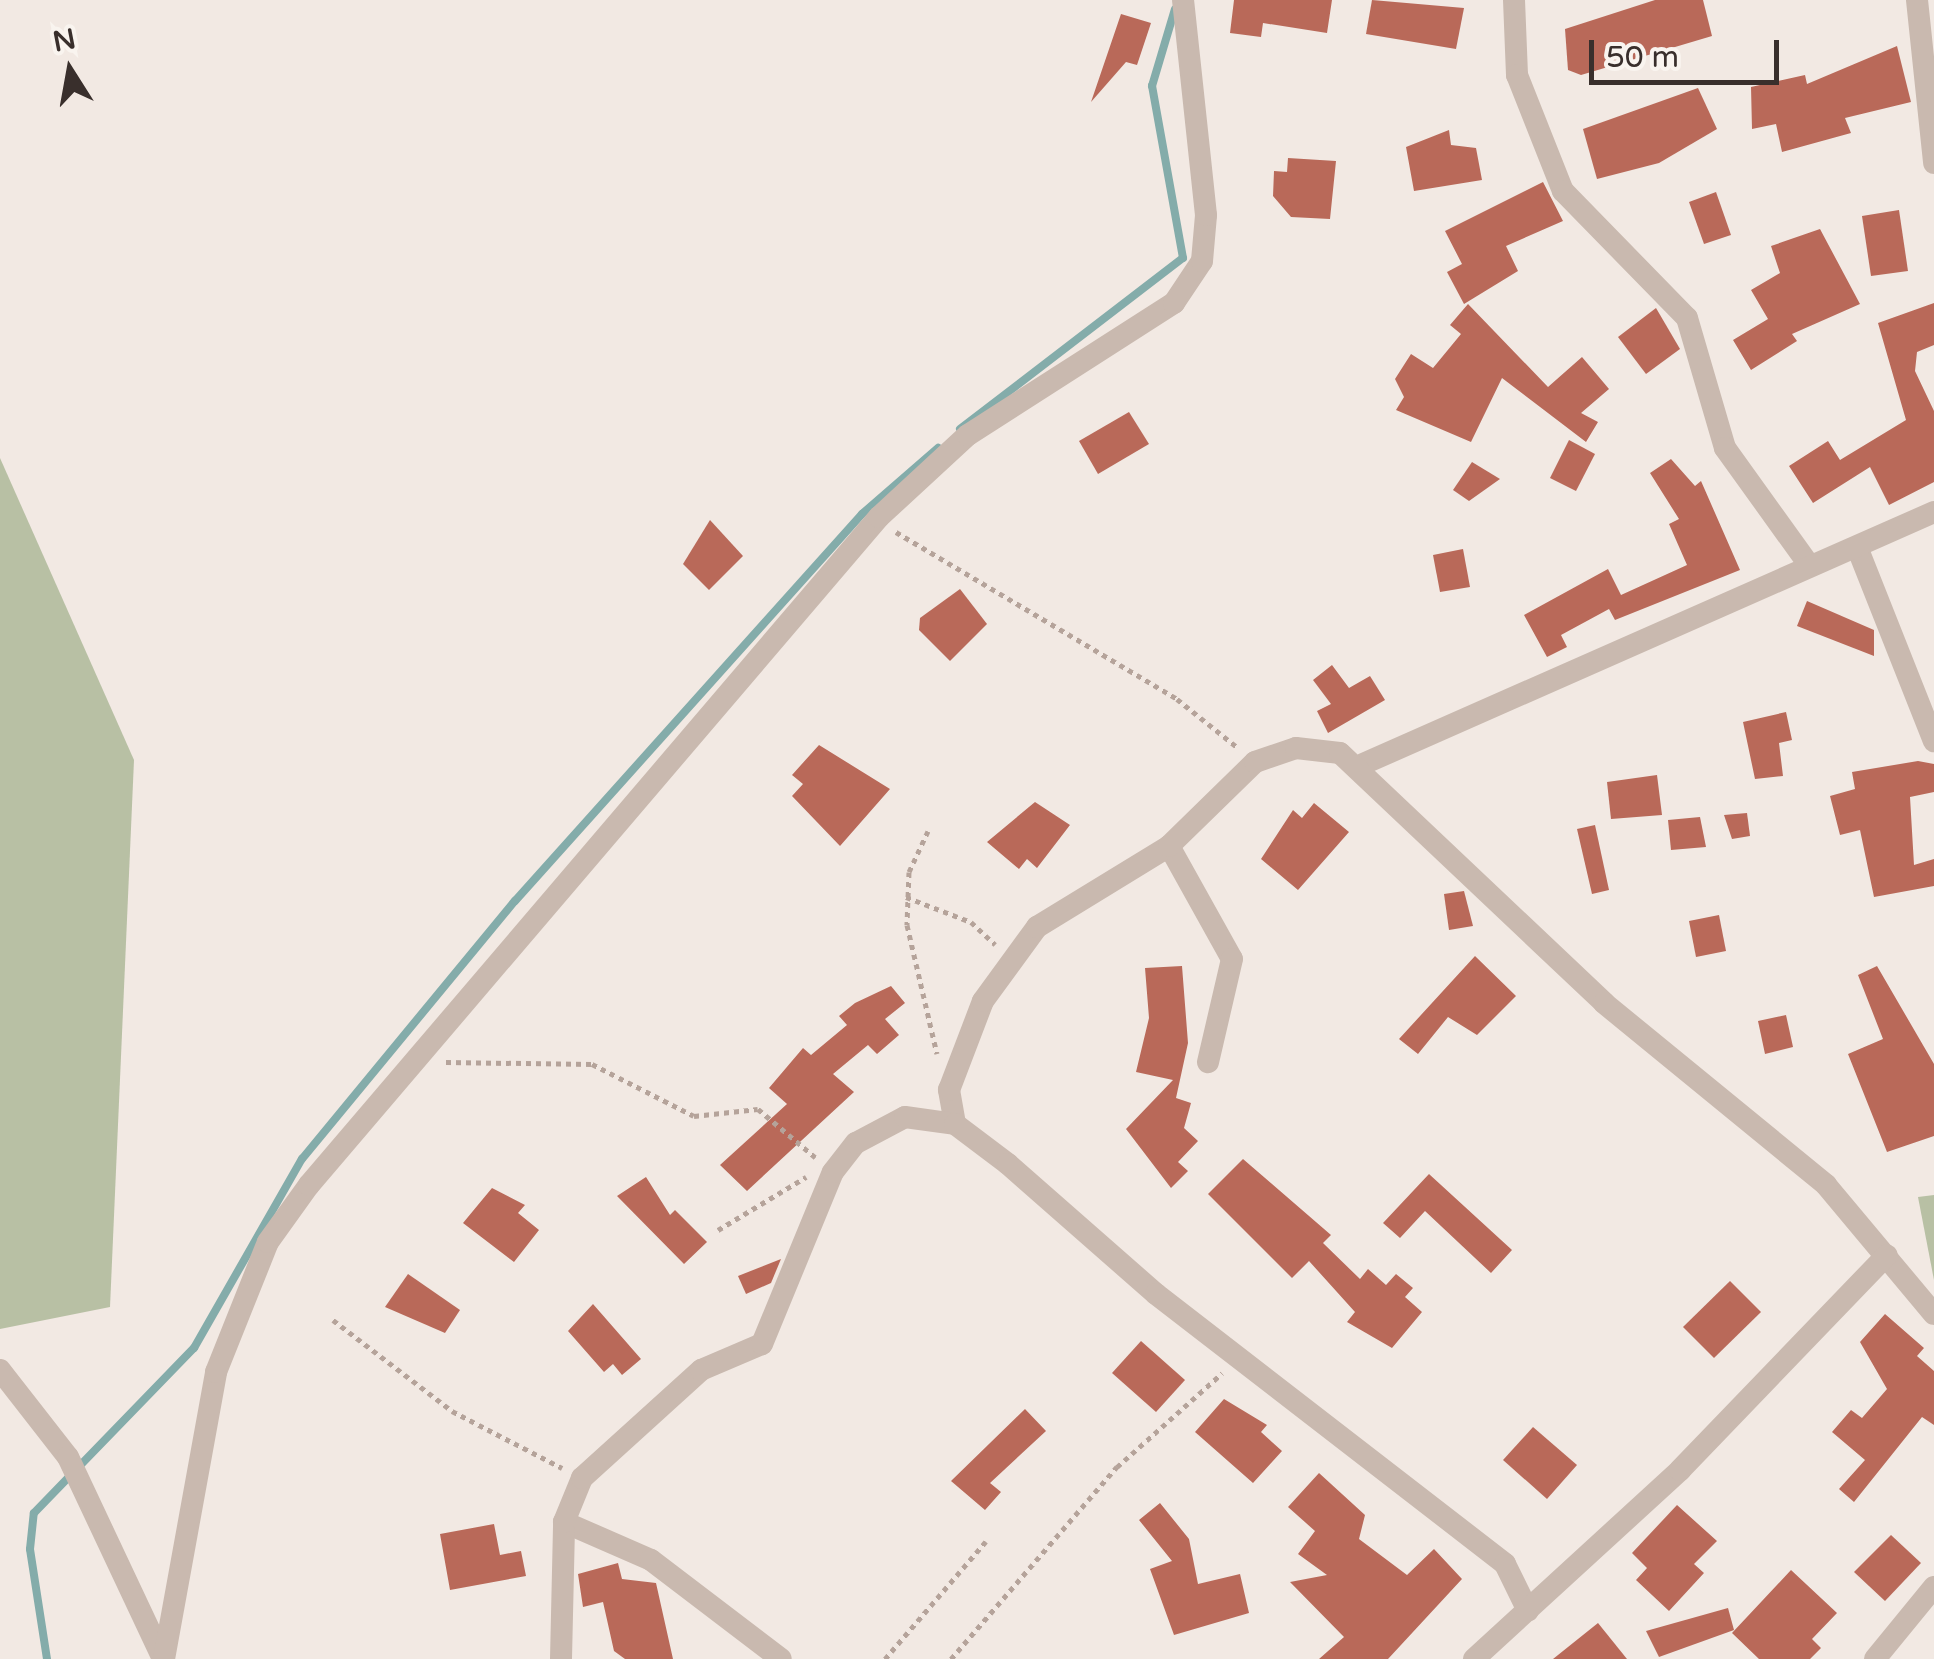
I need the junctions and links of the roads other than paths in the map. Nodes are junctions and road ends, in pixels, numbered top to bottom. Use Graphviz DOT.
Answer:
graph roads {
  1 [pos="1183,0"];
  2 [pos="1514,0"];
  3 [pos="1917,0"];
  4 [pos="1934,163"];
  5 [pos="1934,512"];
  6 [pos="1857,547"];
  7 [pos="1809,565"];
  8 [pos="1934,741"];
  9 [pos="1362,764"];
  10 [pos="1168,846"];
  11 [pos="1208,1062"];
  12 [pos="955,1124"];
  13 [pos="1887,1255"];
  14 [pos="1934,1314"];
  15 [pos="0,1370"];
  16 [pos="564,1522"];
  17 [pos="1934,1587"];
  18 [pos="1528,1612"];
  19 [pos="164,1659"];
  20 [pos="561,1659"];
  21 [pos="782,1659"];
  22 [pos="1474,1659"];
  23 [pos="1874,1659"];
  1 -- 19 [label="street"];
  2 -- 7 [label="street"];
  3 -- 4 [label="street"];
  5 -- 6 [label="street"];
  6 -- 7 [label="street"];
  6 -- 8 [label="street"];
  7 -- 9 [label="street"];
  9 -- 10 [label="street"];
  9 -- 13 [label="street"];
  10 -- 11 [label="street"];
  10 -- 12 [label="street"];
  12 -- 16 [label="street"];
  12 -- 18 [label="street"];
  13 -- 14 [label="street"];
  13 -- 18 [label="street"];
  15 -- 19 [label="street"];
  16 -- 20 [label="street"];
  16 -- 21 [label="street"];
  17 -- 23 [label="street"];
  18 -- 22 [label="street"];
}
